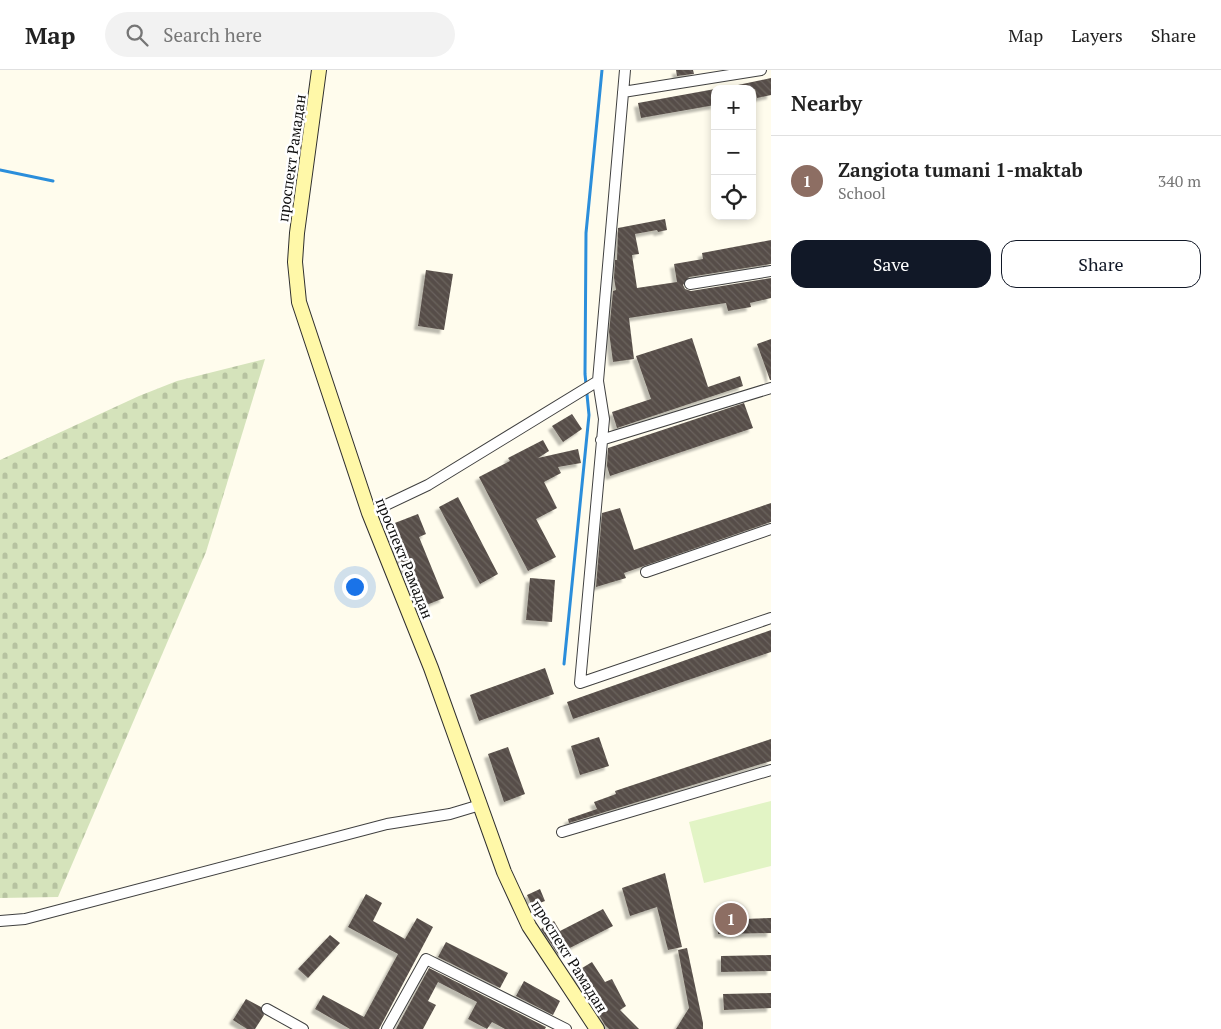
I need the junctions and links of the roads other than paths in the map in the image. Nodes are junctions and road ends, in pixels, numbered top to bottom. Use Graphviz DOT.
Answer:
graph roads {
  1 [pos="319,70"];
  2 [pos="625,70"];
  3 [pos="761,70"];
  4 [pos="623,92"];
  5 [pos="771,272"];
  6 [pos="690,284"];
  7 [pos="594,384"];
  8 [pos="771,388"];
  9 [pos="601,440"];
  10 [pos="369,513"];
  11 [pos="771,529"];
  12 [pos="646,572"];
  13 [pos="771,618"];
  14 [pos="771,770"];
  15 [pos="480,805"];
  16 [pos="562,832"];
  17 [pos="0,921"];
  18 [pos="267,1009"];
  19 [pos="303,1029"];
  20 [pos="388,1029"];
  21 [pos="566,1029"];
  22 [pos="597,1029"];
  1 -- 10 [label="main road, проспект Рамадан"];
  2 -- 4 [label="street"];
  3 -- 4 [label="street"];
  4 -- 7 [label="street"];
  5 -- 6 [label="street"];
  7 -- 9 [label="street"];
  7 -- 10 [label="street"];
  8 -- 9 [label="street"];
  9 -- 13 [label="street"];
  10 -- 15 [label="main road, проспект Рамадан"];
  11 -- 12 [label="street"];
  14 -- 16 [label="street"];
  15 -- 17 [label="street"];
  15 -- 22 [label="main road, проспект Рамадан"];
  18 -- 19 [label="street"];
  20 -- 21 [label="street"];
}
